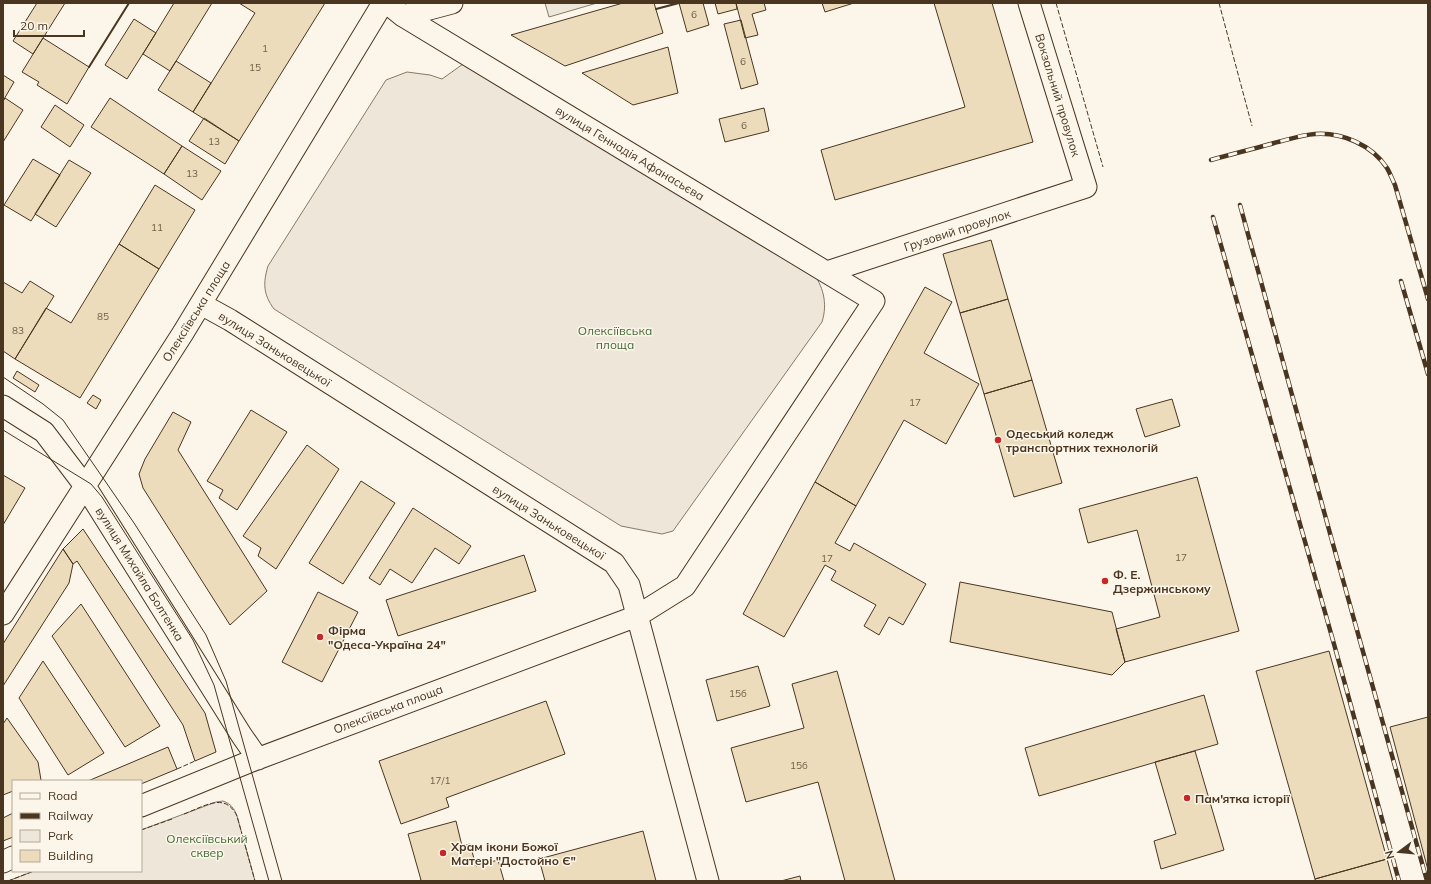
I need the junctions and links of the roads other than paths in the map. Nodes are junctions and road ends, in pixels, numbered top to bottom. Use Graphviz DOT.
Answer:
graph roads {
  1 [pos="383,3"];
  2 [pos="452,3"];
  3 [pos="1029,3"];
  4 [pos="395,9"];
  5 [pos="1086,187"];
  6 [pos="827,272"];
  7 [pos="874,301"];
  8 [pos="201,304"];
  9 [pos="3,406"];
  10 [pos="85,486"];
  11 [pos="3,614"];
  12 [pos="637,616"];
  13 [pos="258,758"];
  14 [pos="142,806"];
  15 [pos="708,881"];
  1 -- 8 [label="street, Олексіївська площа"];
  2 -- 4 [label="street"];
  3 -- 5 [label="street, Вокзальний провулок"];
  4 -- 6 [label="street, вулиця Геннадія Афанасьєва"];
  5 -- 6 [label="street, Грузовий провулок"];
  6 -- 7 [label="street, вулиця Геннадія Афанасьєва"];
  7 -- 12 [label="street, Олексіївська площа"];
  8 -- 10 [label="street, Олексіївська площа"];
  8 -- 12 [label="street, вулиця Заньковецької"];
  9 -- 10 [label="street, вулиця Михайла Болтенка"];
  10 -- 11 [label="street, Олексіївська площа"];
  10 -- 13 [label="street, вулиця Михайла Болтенка"];
  12 -- 13 [label="street, Олексіївська площа"];
  12 -- 15 [label="street, вулиця Заньковецької"];
  13 -- 14 [label="street, Олексіївська площа"];
}
